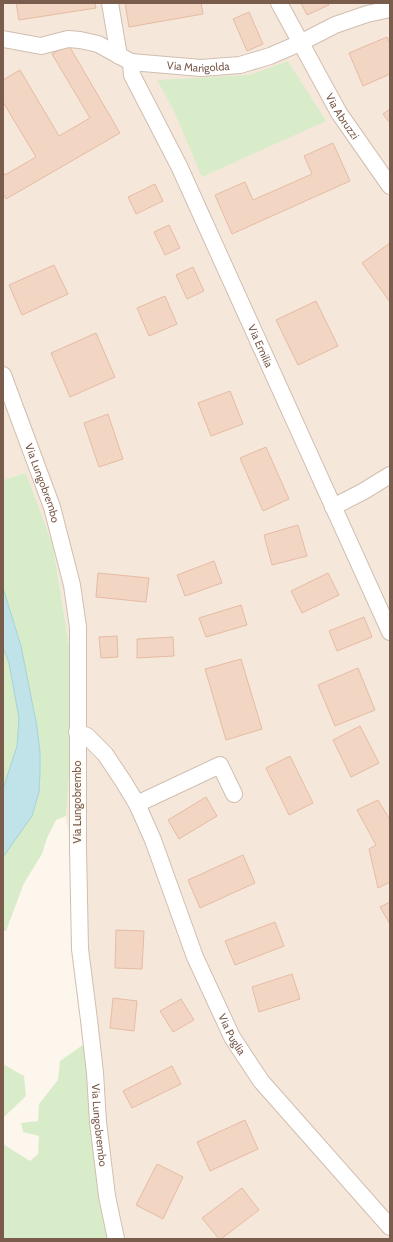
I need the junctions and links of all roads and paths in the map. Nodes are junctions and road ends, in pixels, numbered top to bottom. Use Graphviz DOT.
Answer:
graph roads {
  1 [pos="110,3"];
  2 [pos="279,3"];
  3 [pos="390,9"];
  4 [pos="3,39"];
  5 [pos="300,43"];
  6 [pos="125,59"];
  7 [pos="390,186"];
  8 [pos="3,375"];
  9 [pos="390,475"];
  10 [pos="333,507"];
  11 [pos="390,632"];
  12 [pos="77,732"];
  13 [pos="234,794"];
  14 [pos="137,804"];
  15 [pos="390,1227"];
  16 [pos="116,1239"];
  1 -- 6 [label="street, Via Emilia"];
  2 -- 5 [label="street, Via Abruzzi"];
  3 -- 5 [label="street, Via Marigolda"];
  4 -- 6 [label="street, Via Marigolda"];
  5 -- 6 [label="street, Via Marigolda"];
  5 -- 7 [label="street, Via Abruzzi"];
  6 -- 10 [label="street, Via Emilia"];
  8 -- 12 [label="street, Via Lungobrembo"];
  9 -- 10 [label="street"];
  10 -- 11 [label="street, Via Emilia"];
  12 -- 14 [label="street, Via Puglia"];
  12 -- 16 [label="street, Via Lungobrembo"];
  13 -- 14 [label="street"];
  14 -- 15 [label="street, Via Puglia"];
}
